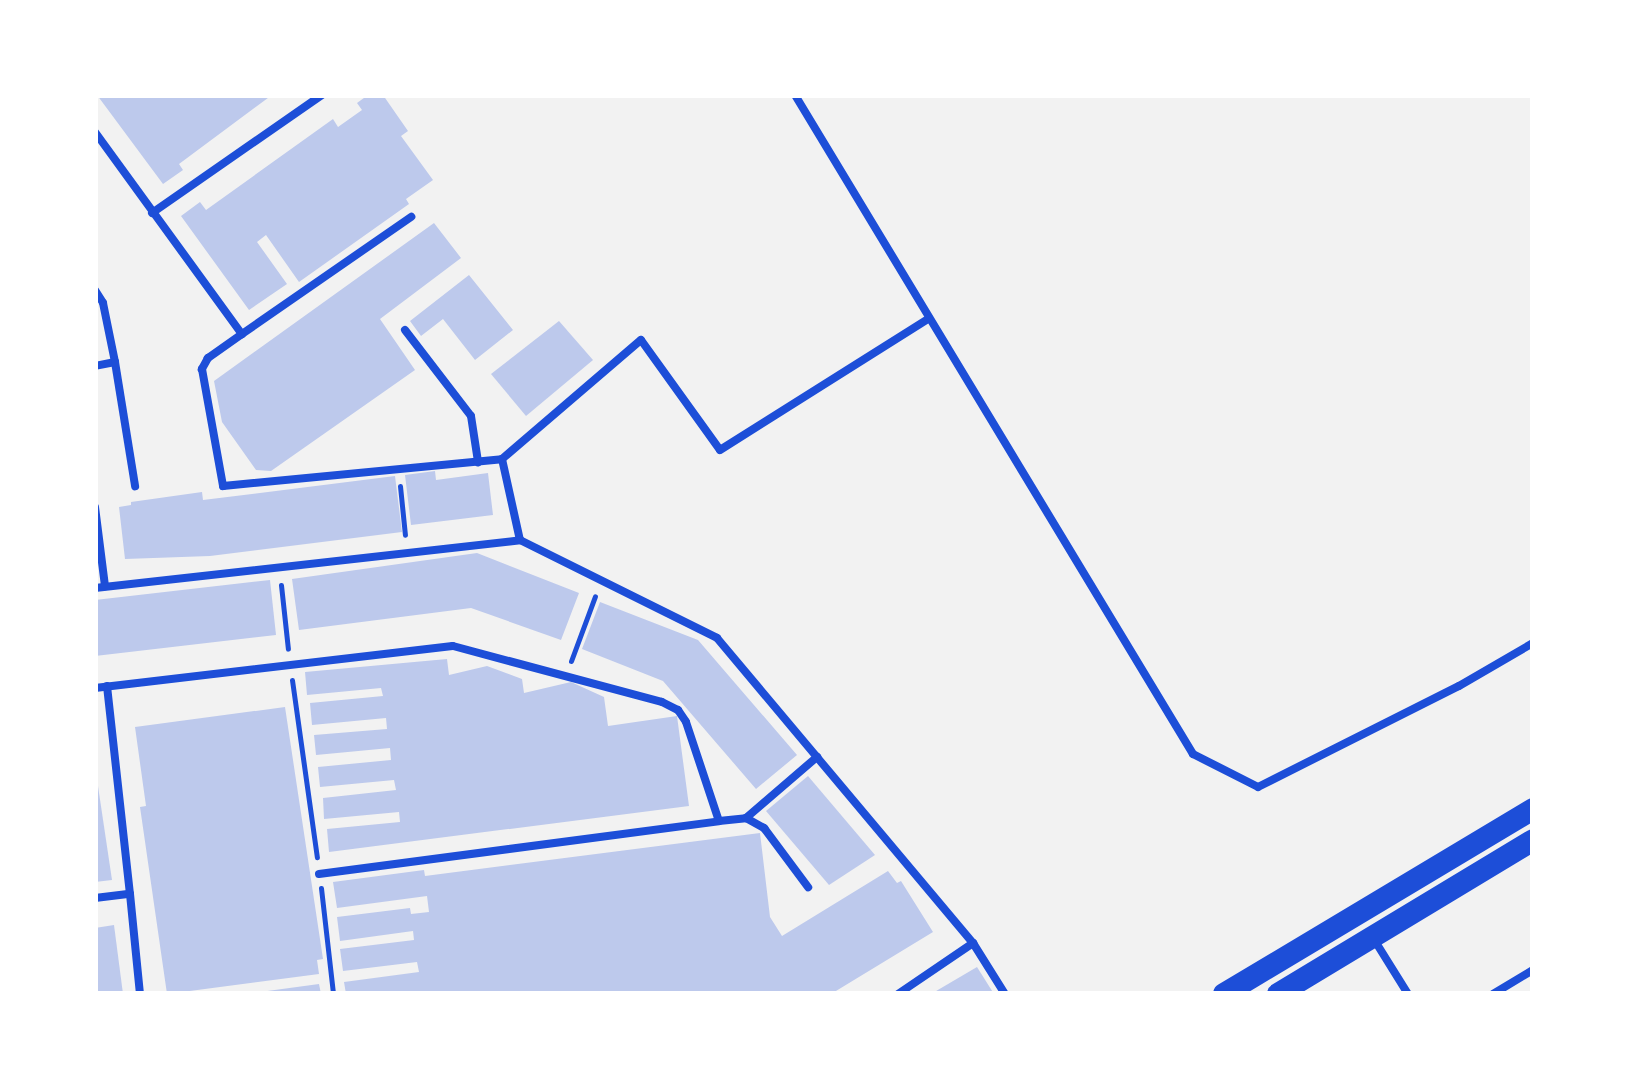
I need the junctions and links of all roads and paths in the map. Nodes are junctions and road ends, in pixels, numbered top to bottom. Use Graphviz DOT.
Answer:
graph roads {
  1 [pos="322,95"];
  2 [pos="796,95"];
  3 [pos="95,132"];
  4 [pos="152,213"];
  5 [pos="411,217"];
  6 [pos="95,290"];
  7 [pos="928,319"];
  8 [pos="405,330"];
  9 [pos="242,334"];
  10 [pos="115,362"];
  11 [pos="95,366"];
  12 [pos="502,459"];
  13 [pos="478,462"];
  14 [pos="398,471"];
  15 [pos="135,486"];
  16 [pos="95,506"];
  17 [pos="520,540"];
  18 [pos="408,553"];
  19 [pos="279,567"];
  20 [pos="600,580"];
  21 [pos="100,587"];
  22 [pos="1533,643"];
  23 [pos="290,665"];
  24 [pos="565,678"];
  25 [pos="107,686"];
  26 [pos="95,688"];
  27 [pos="817,757"];
  28 [pos="1533,809"];
  29 [pos="746,818"];
  30 [pos="719,821"];
  31 [pos="1533,840"];
  32 [pos="319,874"];
  33 [pos="808,887"];
  34 [pos="130,894"];
  35 [pos="95,898"];
  36 [pos="1372,937"];
  37 [pos="973,944"];
  38 [pos="1533,970"];
  39 [pos="140,994"];
  40 [pos="333,994"];
  41 [pos="898,994"];
  42 [pos="1006,994"];
  43 [pos="1224,994"];
  44 [pos="1278,994"];
  45 [pos="1408,994"];
  46 [pos="1493,994"];
  1 -- 4 [label="lane"];
  2 -- 7 [label="lane"];
  3 -- 4 [label="lane"];
  4 -- 9 [label="lane"];
  5 -- 9 [label="lane"];
  6 -- 10 [label="lane"];
  7 -- 12 [label="lane"];
  7 -- 22 [label="lane"];
  8 -- 13 [label="lane"];
  9 -- 14 [label="lane"];
  10 -- 11 [label="lane"];
  10 -- 15 [label="lane"];
  12 -- 13 [label="lane"];
  12 -- 17 [label="lane"];
  13 -- 14 [label="lane"];
  14 -- 18 [label="path"];
  16 -- 21 [label="lane"];
  17 -- 18 [label="lane"];
  17 -- 20 [label="lane"];
  18 -- 19 [label="lane"];
  19 -- 21 [label="lane"];
  19 -- 23 [label="path"];
  20 -- 24 [label="path"];
  20 -- 27 [label="lane"];
  23 -- 24 [label="lane"];
  23 -- 25 [label="lane"];
  23 -- 32 [label="path"];
  24 -- 30 [label="lane"];
  25 -- 26 [label="lane"];
  25 -- 34 [label="lane"];
  27 -- 29 [label="lane"];
  27 -- 37 [label="lane"];
  28 -- 43 [label="highway"];
  29 -- 30 [label="lane"];
  29 -- 33 [label="lane"];
  30 -- 32 [label="lane"];
  31 -- 36 [label="highway"];
  32 -- 40 [label="path"];
  34 -- 35 [label="lane"];
  34 -- 39 [label="lane"];
  36 -- 44 [label="highway"];
  36 -- 45 [label="lane"];
  37 -- 41 [label="lane"];
  37 -- 42 [label="lane"];
  38 -- 46 [label="lane"];
}
